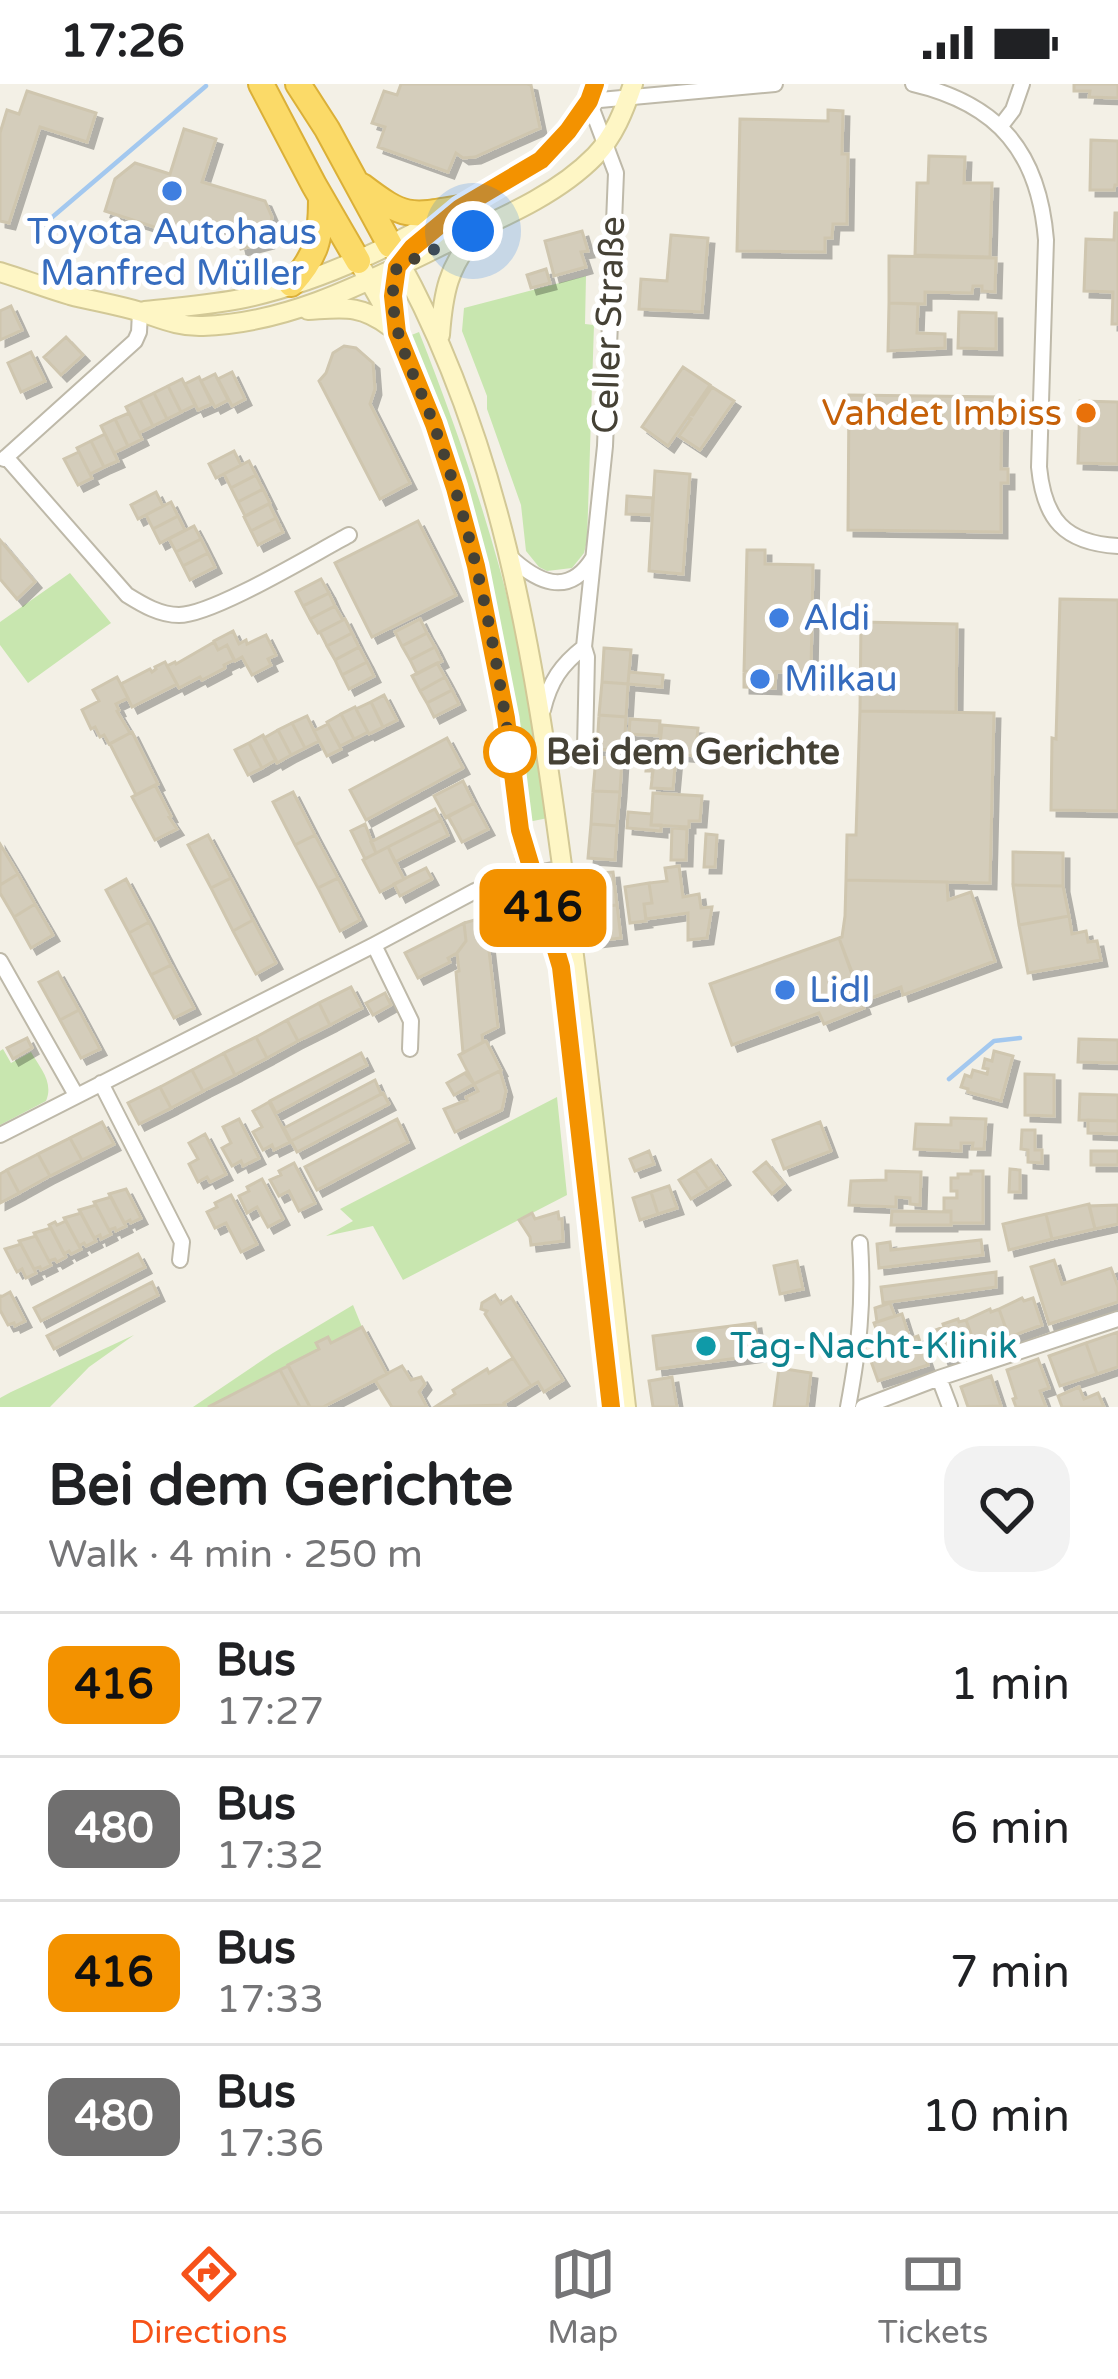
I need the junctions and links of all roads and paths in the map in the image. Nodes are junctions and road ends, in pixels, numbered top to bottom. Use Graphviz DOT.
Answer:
graph roads {
  1 [pos="261,84"];
  2 [pos="298,84"];
  3 [pos="775,84"];
  4 [pos="913,84"];
  5 [pos="1022,84"];
  6 [pos="631,91"];
  7 [pos="592,93"];
  8 [pos="1000,127"];
  9 [pos="606,143"];
  10 [pos="356,181"];
  11 [pos="321,197"];
  12 [pos="460,208"];
  13 [pos="489,224"];
  14 [pos="393,253"];
  15 [pos="0,272"];
  16 [pos="368,276"];
  17 [pos="291,284"];
  18 [pos="291,311"];
  19 [pos="140,312"];
  20 [pos="397,333"];
  21 [pos="440,340"];
  22 [pos="3,459"];
  23 [pos="349,535"];
  24 [pos="1118,546"];
  25 [pos="596,554"];
  26 [pos="509,556"];
  27 [pos="584,646"];
  28 [pos="542,715"];
  29 [pos="585,749"];
  30 [pos="562,868"];
  31 [pos="531,873"];
  32 [pos="374,945"];
  33 [pos="0,961"];
  34 [pos="410,1049"];
  35 [pos="101,1083"];
  36 [pos="76,1095"];
  37 [pos="0,1135"];
  38 [pos="860,1244"];
  39 [pos="180,1260"];
  40 [pos="1118,1319"];
  41 [pos="939,1378"];
  42 [pos="611,1407"];
  43 [pos="626,1407"];
  44 [pos="848,1407"];
  45 [pos="863,1407"];
  46 [pos="950,1407"];
  1 -- 11 [label="highway"];
  2 -- 10 [label="highway"];
  3 -- 6 [label="street"];
  4 -- 8 [label="street"];
  5 -- 8 [label="street"];
  6 -- 7 [label="street"];
  6 -- 9 [label="main road"];
  7 -- 9 [label="street, Celler Straße"];
  7 -- 12 [label="main road"];
  8 -- 24 [label="street"];
  9 -- 13 [label="main road"];
  9 -- 25 [label="street, Celler Straße"];
  10 -- 12 [label="highway"];
  10 -- 14 [label="highway"];
  11 -- 14 [label="highway"];
  11 -- 16 [label="highway"];
  11 -- 17 [label="highway"];
  12 -- 14 [label="main road"];
  13 -- 14 [label="main road"];
  13 -- 21 [label="main road"];
  14 -- 16 [label="highway"];
  14 -- 16 [label="main road"];
  14 -- 21 [label="main road"];
  15 -- 19 [label="main road"];
  16 -- 17 [label="main road"];
  16 -- 18 [label="main road"];
  16 -- 20 [label="main road"];
  16 -- 21 [label="main road"];
  17 -- 19 [label="main road"];
  18 -- 19 [label="main road"];
  18 -- 20 [label="main road"];
  19 -- 22 [label="street"];
  20 -- 31 [label="main road"];
  21 -- 26 [label="main road"];
  22 -- 23 [label="street"];
  25 -- 26 [label="street"];
  25 -- 27 [label="street, Celler Straße"];
  26 -- 28 [label="main road"];
  27 -- 28 [label="street"];
  27 -- 29 [label="street, Celler Straße"];
  28 -- 30 [label="main road"];
  30 -- 31 [label="street"];
  30 -- 43 [label="main road"];
  31 -- 32 [label="street"];
  31 -- 42 [label="main road"];
  32 -- 34 [label="street"];
  32 -- 35 [label="street"];
  33 -- 36 [label="street"];
  35 -- 36 [label="street"];
  35 -- 39 [label="street"];
  36 -- 37 [label="street"];
  38 -- 44 [label="street"];
  40 -- 41 [label="street"];
  41 -- 45 [label="street"];
  41 -- 46 [label="street"];
}
